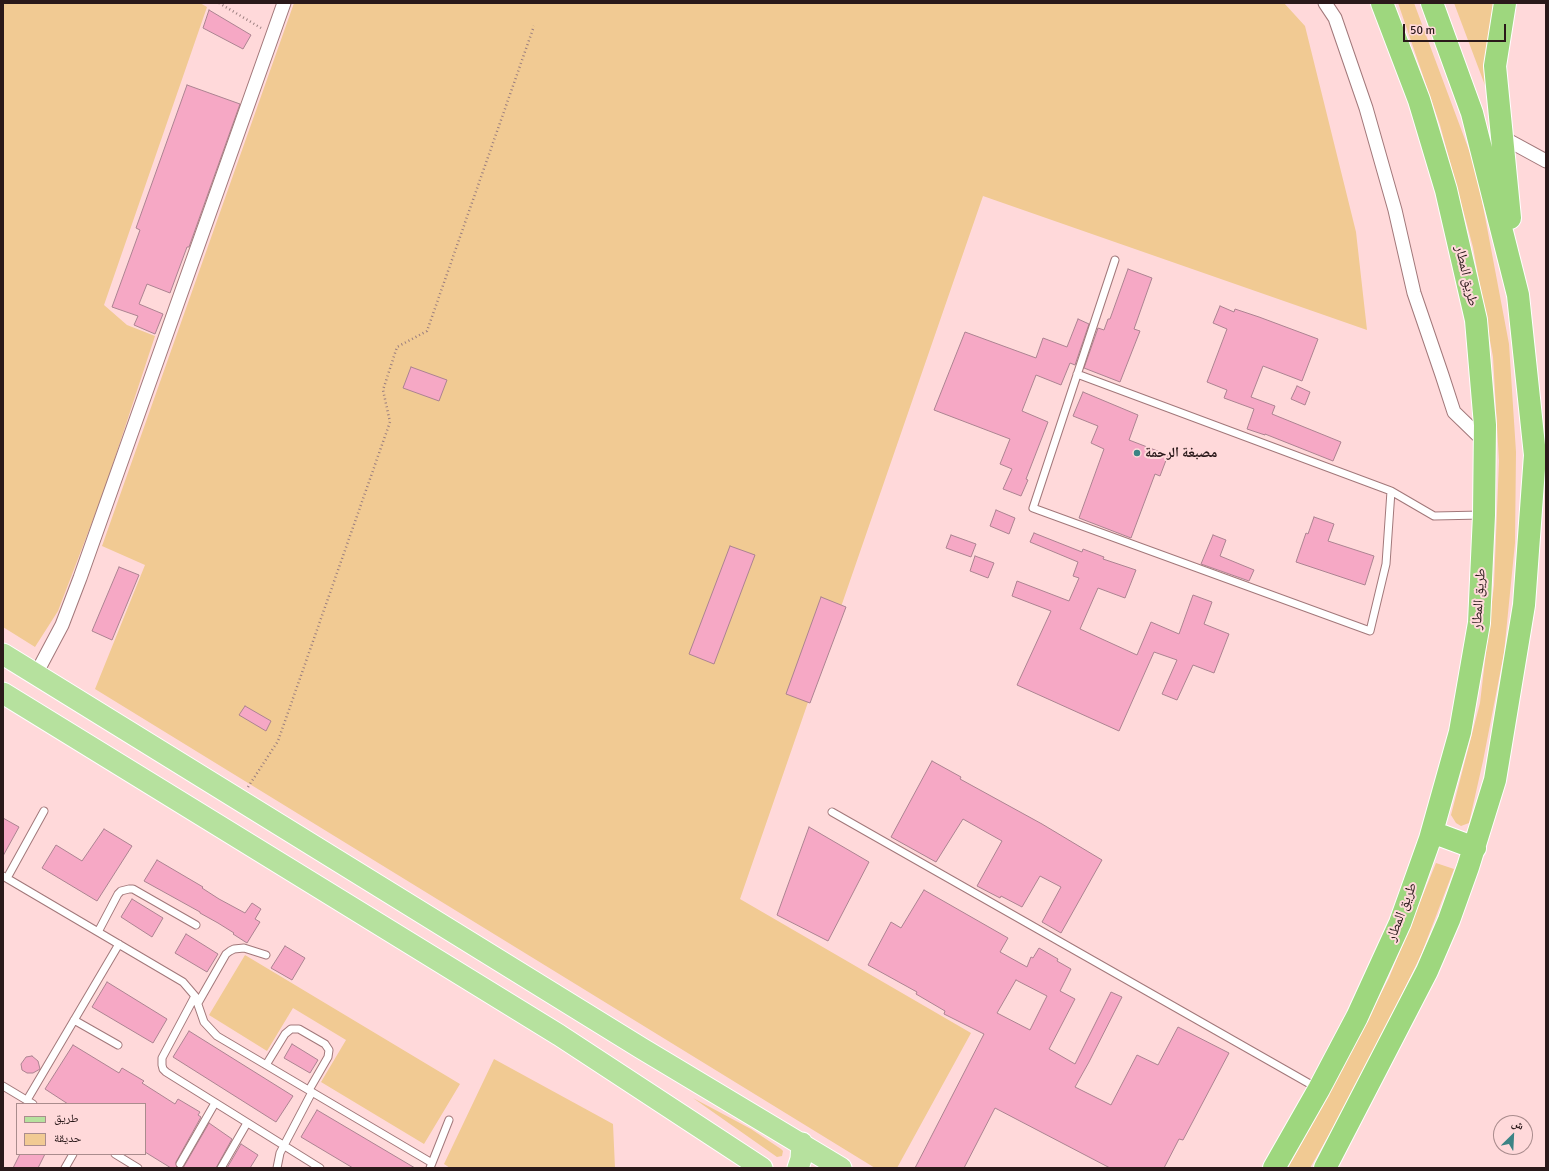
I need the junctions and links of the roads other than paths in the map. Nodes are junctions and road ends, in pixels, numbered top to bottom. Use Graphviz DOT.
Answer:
graph roads {
  1 [pos="284,3"];
  2 [pos="1325,3"];
  3 [pos="1371,3"];
  4 [pos="1382,3"];
  5 [pos="1432,3"];
  6 [pos="1505,3"];
  7 [pos="1395,38"];
  8 [pos="1502,138"];
  9 [pos="1546,161"];
  10 [pos="1115,260"];
  11 [pos="1518,295"];
  12 [pos="1077,374"];
  13 [pos="1485,442"];
  14 [pos="1391,491"];
  15 [pos="1484,515"];
  16 [pos="3,654"];
  17 [pos="36,674"];
  18 [pos="3,693"];
  19 [pos="44,811"];
  20 [pos="832,812"];
  21 [pos="1432,832"];
  22 [pos="1475,848"];
  23 [pos="5,877"];
  24 [pos="196,925"];
  25 [pos="98,932"];
  26 [pos="119,944"];
  27 [pos="266,955"];
  28 [pos="195,996"];
  29 [pos="198,1004"];
  30 [pos="74,1020"];
  31 [pos="118,1046"];
  32 [pos="266,1065"];
  33 [pos="3,1086"];
  34 [pos="1319,1089"];
  35 [pos="310,1091"];
  36 [pos="30,1102"];
  37 [pos="215,1103"];
  38 [pos="449,1120"];
  39 [pos="247,1122"];
  40 [pos="802,1143"];
  41 [pos="284,1145"];
  42 [pos="72,1155"];
  43 [pos="117,1155"];
  44 [pos="180,1164"];
  45 [pos="431,1166"];
  46 [pos="65,1168"];
  47 [pos="138,1168"];
  48 [pos="221,1168"];
  49 [pos="277,1168"];
  50 [pos="320,1168"];
  51 [pos="762,1168"];
  52 [pos="798,1168"];
  53 [pos="841,1168"];
  54 [pos="1274,1168"];
  55 [pos="1325,1168"];
  1 -- 17 [label="street"];
  2 -- 13 [label="street"];
  3 -- 7 [label="highway"];
  4 -- 7 [label="highway, طريق المطار"];
  5 -- 11 [label="highway"];
  6 -- 8 [label="highway"];
  7 -- 13 [label="highway, طريق المطار"];
  8 -- 9 [label="street"];
  8 -- 11 [label="highway"];
  10 -- 12 [label="lane"];
  11 -- 22 [label="highway"];
  12 -- 14 [label="lane"];
  12 -- 14 [label="lane"];
  13 -- 15 [label="highway, طريق المطار"];
  14 -- 15 [label="lane"];
  15 -- 21 [label="highway, طريق المطار"];
  16 -- 17 [label="main road"];
  17 -- 40 [label="main road"];
  18 -- 51 [label="main road"];
  19 -- 23 [label="lane"];
  20 -- 34 [label="lane"];
  21 -- 22 [label="highway"];
  21 -- 34 [label="highway, طريق المطار"];
  22 -- 55 [label="highway"];
  23 -- 25 [label="lane"];
  24 -- 25 [label="lane"];
  25 -- 26 [label="lane"];
  26 -- 28 [label="lane"];
  26 -- 30 [label="lane"];
  27 -- 29 [label="lane"];
  28 -- 29 [label="lane"];
  28 -- 37 [label="lane"];
  29 -- 32 [label="lane"];
  30 -- 31 [label="lane"];
  30 -- 36 [label="lane"];
  32 -- 35 [label="lane"];
  32 -- 35 [label="lane"];
  33 -- 36 [label="lane"];
  34 -- 54 [label="highway, طريق المطار"];
  35 -- 41 [label="lane"];
  35 -- 45 [label="lane"];
  37 -- 39 [label="lane"];
  37 -- 44 [label="lane"];
  38 -- 45 [label="lane"];
  39 -- 41 [label="lane"];
  39 -- 48 [label="lane"];
  40 -- 52 [label="main road"];
  40 -- 53 [label="main road"];
  41 -- 49 [label="lane"];
  41 -- 50 [label="lane"];
  42 -- 46 [label="lane"];
  43 -- 47 [label="lane"];
}
